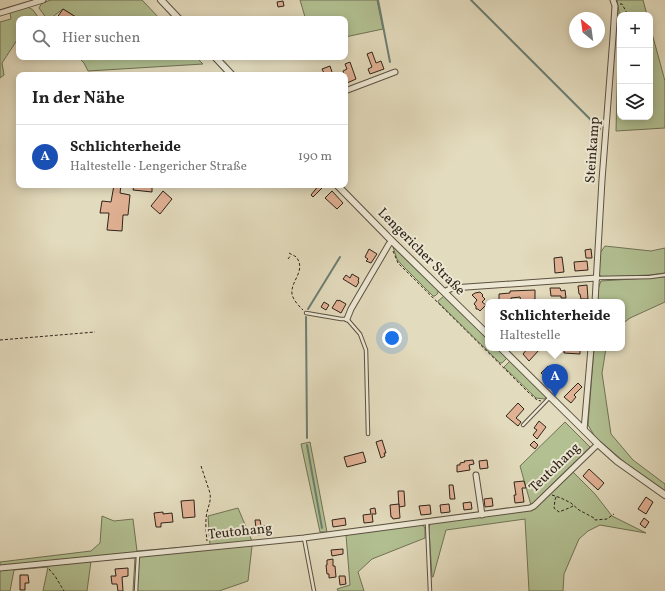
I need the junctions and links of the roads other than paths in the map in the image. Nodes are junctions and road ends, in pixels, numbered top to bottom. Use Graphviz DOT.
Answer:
graph roads {
  1 [pos="43,0"];
  2 [pos="161,0"];
  3 [pos="613,2"];
  4 [pos="0,13"];
  5 [pos="176,16"];
  6 [pos="218,60"];
  7 [pos="229,72"];
  8 [pos="395,72"];
  9 [pos="348,90"];
  10 [pos="340,188"];
  11 [pos="391,242"];
  12 [pos="665,275"];
  13 [pos="597,278"];
  14 [pos="444,292"];
  15 [pos="595,299"];
  16 [pos="306,313"];
  17 [pos="347,319"];
  18 [pos="485,333"];
  19 [pos="504,351"];
  20 [pos="591,351"];
  21 [pos="549,399"];
  22 [pos="523,425"];
  23 [pos="584,430"];
  24 [pos="368,434"];
  25 [pos="598,444"];
  26 [pos="476,475"];
  27 [pos="665,495"];
  28 [pos="482,514"];
  29 [pos="427,521"];
  30 [pos="304,538"];
  31 [pos="138,555"];
  32 [pos="0,568"];
  33 [pos="136,591"];
  34 [pos="314,591"];
  35 [pos="430,591"];
  1 -- 4 [label="street"];
  2 -- 5 [label="street"];
  3 -- 13 [label="street, Steinkamp"];
  6 -- 7 [label="street"];
  8 -- 9 [label="street"];
  10 -- 11 [label="street, Lengericher Straße"];
  11 -- 14 [label="street, Lengericher Straße"];
  11 -- 17 [label="street"];
  12 -- 13 [label="lane"];
  13 -- 14 [label="street"];
  13 -- 15 [label="street, Steinkamp"];
  14 -- 18 [label="street, Lengericher Straße"];
  16 -- 17 [label="lane"];
  17 -- 24 [label="lane"];
  19 -- 21 [label="street"];
  20 -- 23 [label="street"];
  21 -- 22 [label="lane"];
  21 -- 23 [label="street"];
  23 -- 25 [label="street"];
  25 -- 27 [label="street"];
  25 -- 28 [label="street, Teutohang"];
  26 -- 28 [label="street"];
  28 -- 29 [label="street, Teutohang"];
  29 -- 30 [label="street, Teutohang"];
  29 -- 35 [label="lane"];
  30 -- 31 [label="street, Teutohang"];
  30 -- 34 [label="lane"];
  31 -- 32 [label="street, Teutohang"];
  31 -- 33 [label="lane"];
}
